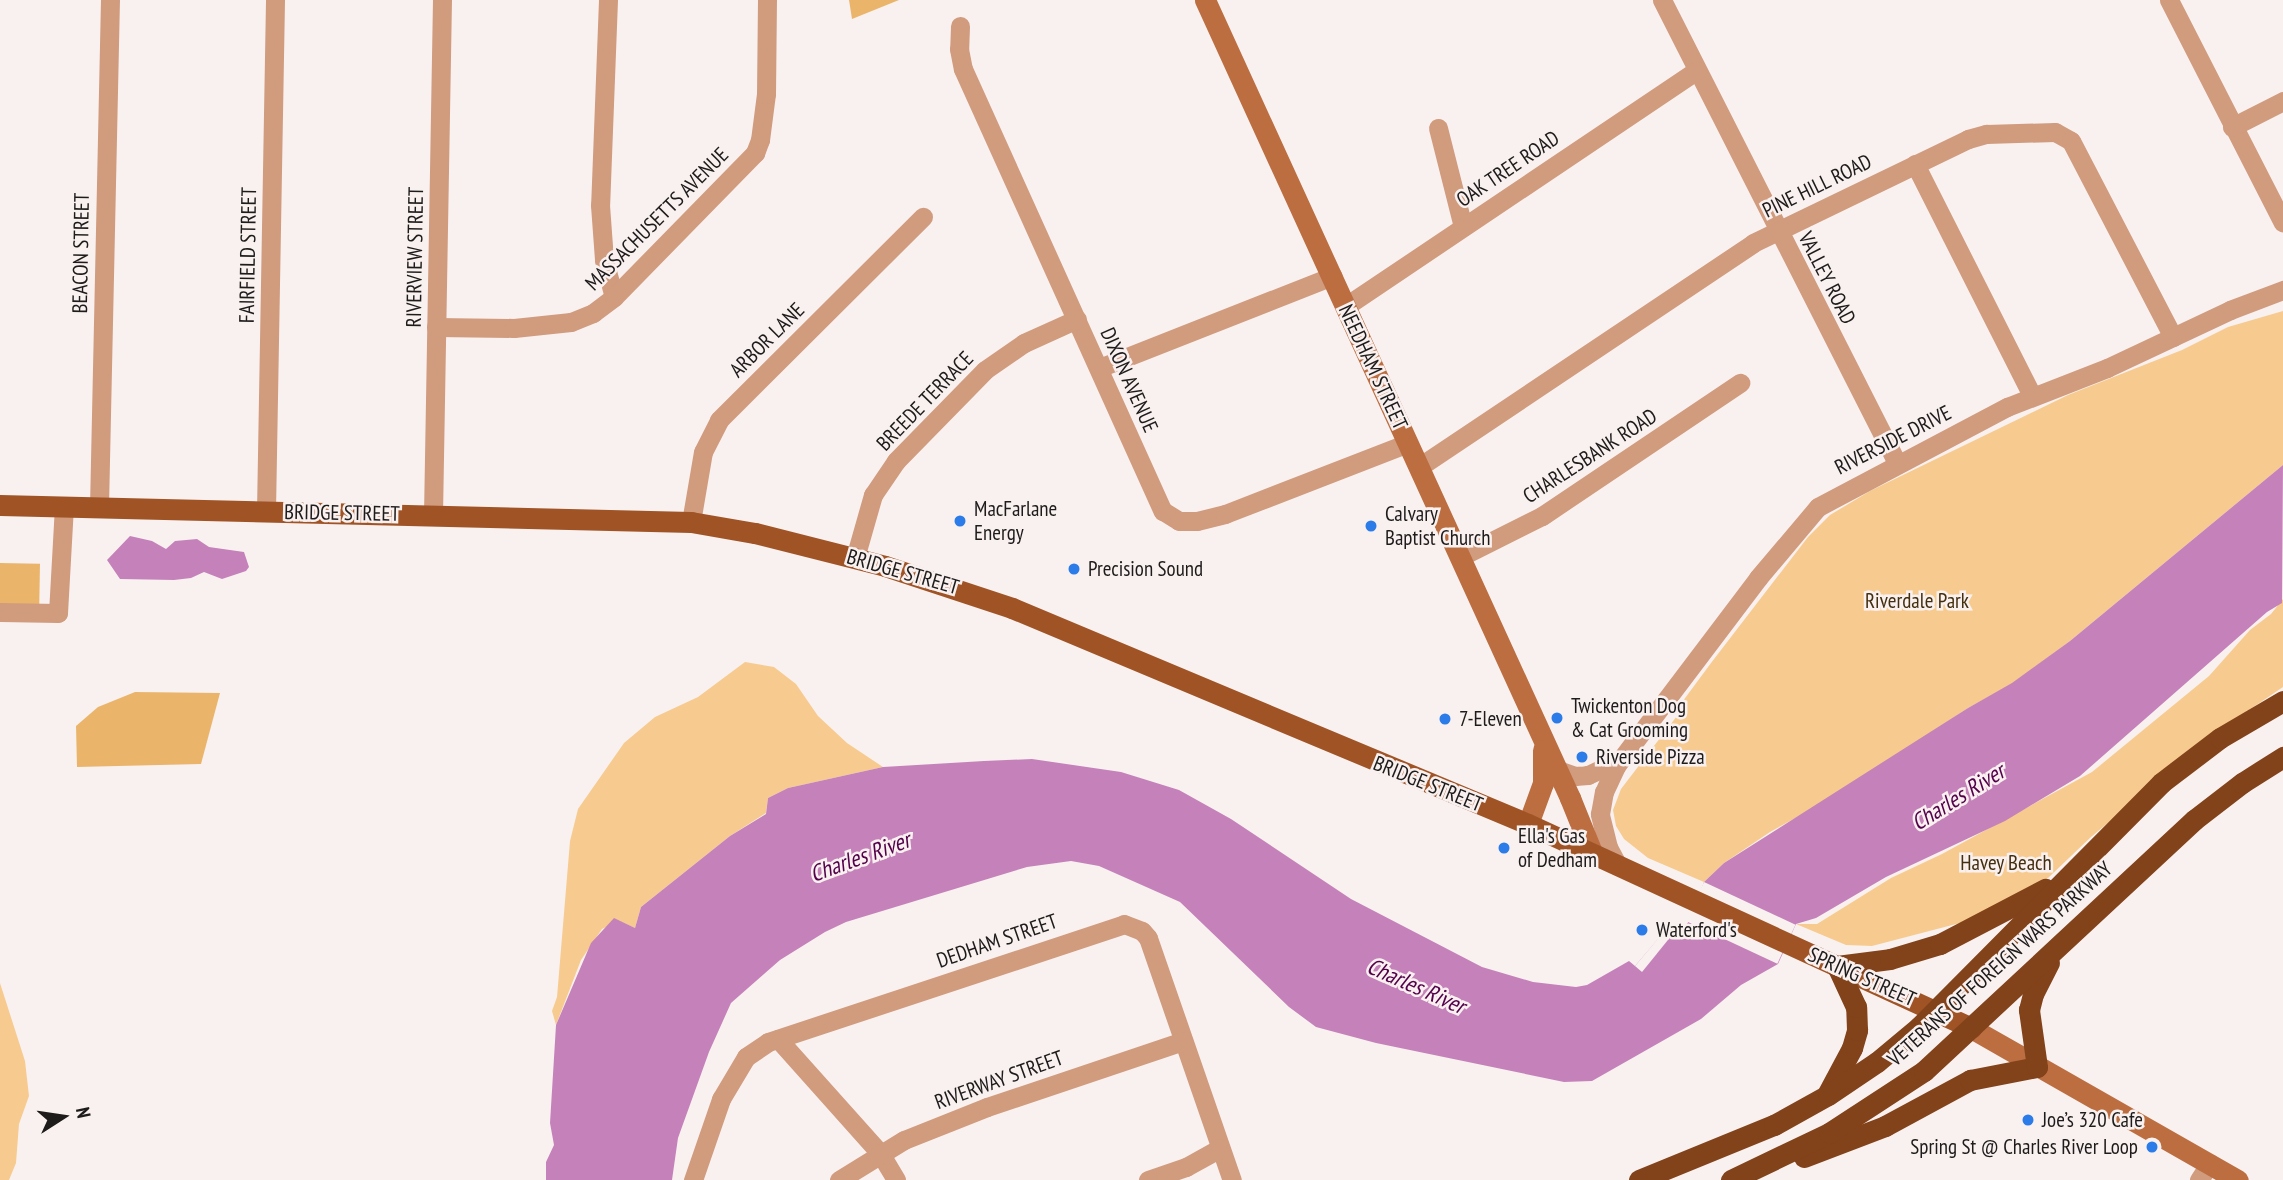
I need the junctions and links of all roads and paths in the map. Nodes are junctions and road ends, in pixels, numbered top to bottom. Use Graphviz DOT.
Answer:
graph roads {
  1 [pos="110,0"];
  2 [pos="275,0"];
  3 [pos="442,0"];
  4 [pos="608,0"];
  5 [pos="767,0"];
  6 [pos="1205,0"];
  7 [pos="1662,0"];
  8 [pos="2169,0"];
  9 [pos="960,26"];
  10 [pos="1696,71"];
  11 [pos="2283,102"];
  12 [pos="2232,127"];
  13 [pos="1438,128"];
  14 [pos="1915,164"];
  15 [pos="923,217"];
  16 [pos="2283,223"];
  17 [pos="1463,227"];
  18 [pos="1777,231"];
  19 [pos="1332,276"];
  20 [pos="2283,290"];
  21 [pos="614,296"];
  22 [pos="1346,306"];
  23 [pos="1077,320"];
  24 [pos="436,327"];
  25 [pos="2173,337"];
  26 [pos="1099,368"];
  27 [pos="1740,383"];
  28 [pos="2032,396"];
  29 [pos="1408,443"];
  30 [pos="1897,463"];
  31 [pos="1419,467"];
  32 [pos="0,505"];
  33 [pos="64,507"];
  34 [pos="99,507"];
  35 [pos="266,511"];
  36 [pos="433,515"];
  37 [pos="691,522"];
  38 [pos="1460,557"];
  39 [pos="855,558"];
  40 [pos="0,612"];
  41 [pos="2283,701"];
  42 [pos="1539,735"];
  43 [pos="2283,757"];
  44 [pos="1621,758"];
  45 [pos="1558,771"];
  46 [pos="1528,824"];
  47 [pos="1593,855"];
  48 [pos="1618,866"];
  49 [pos="2065,877"];
  50 [pos="1741,923"];
  51 [pos="2057,946"];
  52 [pos="1837,966"];
  53 [pos="1936,1010"];
  54 [pos="1971,1028"];
  55 [pos="778,1039"];
  56 [pos="1183,1041"];
  57 [pos="2037,1067"];
  58 [pos="1828,1095"];
  59 [pos="1220,1149"];
  60 [pos="880,1153"];
  61 [pos="2204,1172"];
  62 [pos="1735,1179"];
  63 [pos="693,1180"];
  64 [pos="839,1180"];
  65 [pos="896,1180"];
  66 [pos="1148,1180"];
  67 [pos="1232,1180"];
  68 [pos="1639,1180"];
  69 [pos="2238,1180"];
  1 -- 34 [label="street, BEACON STREET"];
  2 -- 35 [label="street, FAIRFIELD STREET"];
  3 -- 24 [label="street, RIVERVIEW STREET"];
  4 -- 21 [label="street"];
  5 -- 21 [label="street, MASSACHUSETTS AVENUE"];
  6 -- 19 [label="main road, NEEDHAM STREET"];
  7 -- 10 [label="street, VALLEY ROAD"];
  8 -- 12 [label="street"];
  9 -- 23 [label="street, DIXON AVENUE"];
  10 -- 17 [label="street, OAK TREE ROAD"];
  10 -- 18 [label="street, VALLEY ROAD"];
  11 -- 12 [label="street"];
  12 -- 16 [label="street"];
  13 -- 17 [label="street"];
  14 -- 18 [label="street, PINE HILL ROAD"];
  14 -- 25 [label="street, PINE HILL ROAD"];
  14 -- 28 [label="street"];
  15 -- 37 [label="street, ARBOR LANE"];
  17 -- 22 [label="street, OAK TREE ROAD"];
  18 -- 30 [label="street, VALLEY ROAD"];
  18 -- 31 [label="street, PINE HILL ROAD"];
  19 -- 22 [label="main road, NEEDHAM STREET"];
  19 -- 26 [label="street"];
  20 -- 25 [label="street, RIVERSIDE DRIVE"];
  21 -- 24 [label="street, MASSACHUSETTS AVENUE"];
  22 -- 29 [label="main road, NEEDHAM STREET"];
  23 -- 26 [label="street, DIXON AVENUE"];
  23 -- 39 [label="street, BREEDE TERRACE"];
  24 -- 36 [label="street, RIVERVIEW STREET"];
  25 -- 28 [label="street, RIVERSIDE DRIVE"];
  26 -- 29 [label="street, DIXON AVENUE"];
  27 -- 38 [label="street, CHARLESBANK ROAD"];
  28 -- 30 [label="street, RIVERSIDE DRIVE"];
  29 -- 31 [label="main road, NEEDHAM STREET"];
  30 -- 44 [label="street, RIVERSIDE DRIVE"];
  31 -- 38 [label="main road, NEEDHAM STREET"];
  32 -- 33 [label="main road, BRIDGE STREET"];
  33 -- 34 [label="main road, BRIDGE STREET"];
  33 -- 40 [label="street"];
  34 -- 35 [label="main road, BRIDGE STREET"];
  35 -- 36 [label="main road, BRIDGE STREET"];
  36 -- 37 [label="main road, BRIDGE STREET"];
  37 -- 39 [label="main road, BRIDGE STREET"];
  38 -- 42 [label="main road, NEEDHAM STREET"];
  39 -- 46 [label="main road, BRIDGE STREET"];
  41 -- 49 [label="highway, VETERANS OF FOREIGN WARS PARKWAY"];
  42 -- 45 [label="main road, NEEDHAM STREET"];
  42 -- 46 [label="main road, NEEDHAM STREET"];
  43 -- 51 [label="highway, VETERANS OF FOREIGN WARS PARKWAY"];
  44 -- 45 [label="street, RIVERSIDE DRIVE"];
  44 -- 48 [label="street, RIVERSIDE DRIVE"];
  45 -- 47 [label="main road, NEEDHAM STREET"];
  46 -- 47 [label="main road, BRIDGE STREET"];
  47 -- 48 [label="main road, BRIDGE STREET"];
  48 -- 50 [label="main road, BRIDGE STREET"];
  49 -- 52 [label="highway"];
  49 -- 53 [label="highway, VETERANS OF FOREIGN WARS PARKWAY"];
  50 -- 52 [label="main road, SPRING STREET"];
  51 -- 54 [label="highway, VETERANS OF FOREIGN WARS PARKWAY"];
  51 -- 57 [label="highway"];
  52 -- 53 [label="main road, SPRING STREET"];
  52 -- 58 [label="highway"];
  53 -- 54 [label="main road, SPRING STREET"];
  53 -- 58 [label="highway, VETERANS OF FOREIGN WARS PARKWAY"];
  54 -- 57 [label="main road, SPRING STREET"];
  54 -- 62 [label="highway, VETERANS OF FOREIGN WARS PARKWAY"];
  55 -- 56 [label="street, DEDHAM STREET"];
  55 -- 60 [label="street"];
  55 -- 63 [label="street, DEDHAM STREET"];
  56 -- 59 [label="street, DEDHAM STREET"];
  56 -- 60 [label="street, RIVERWAY STREET"];
  57 -- 61 [label="main road, SPRING STREET"];
  57 -- 62 [label="highway"];
  58 -- 68 [label="highway, VETERANS OF FOREIGN WARS PARKWAY"];
  59 -- 66 [label="street"];
  59 -- 67 [label="street, DEDHAM STREET"];
  60 -- 64 [label="street, RIVERWAY STREET"];
  60 -- 65 [label="street"];
  61 -- 69 [label="main road, SPRING STREET"];
}
